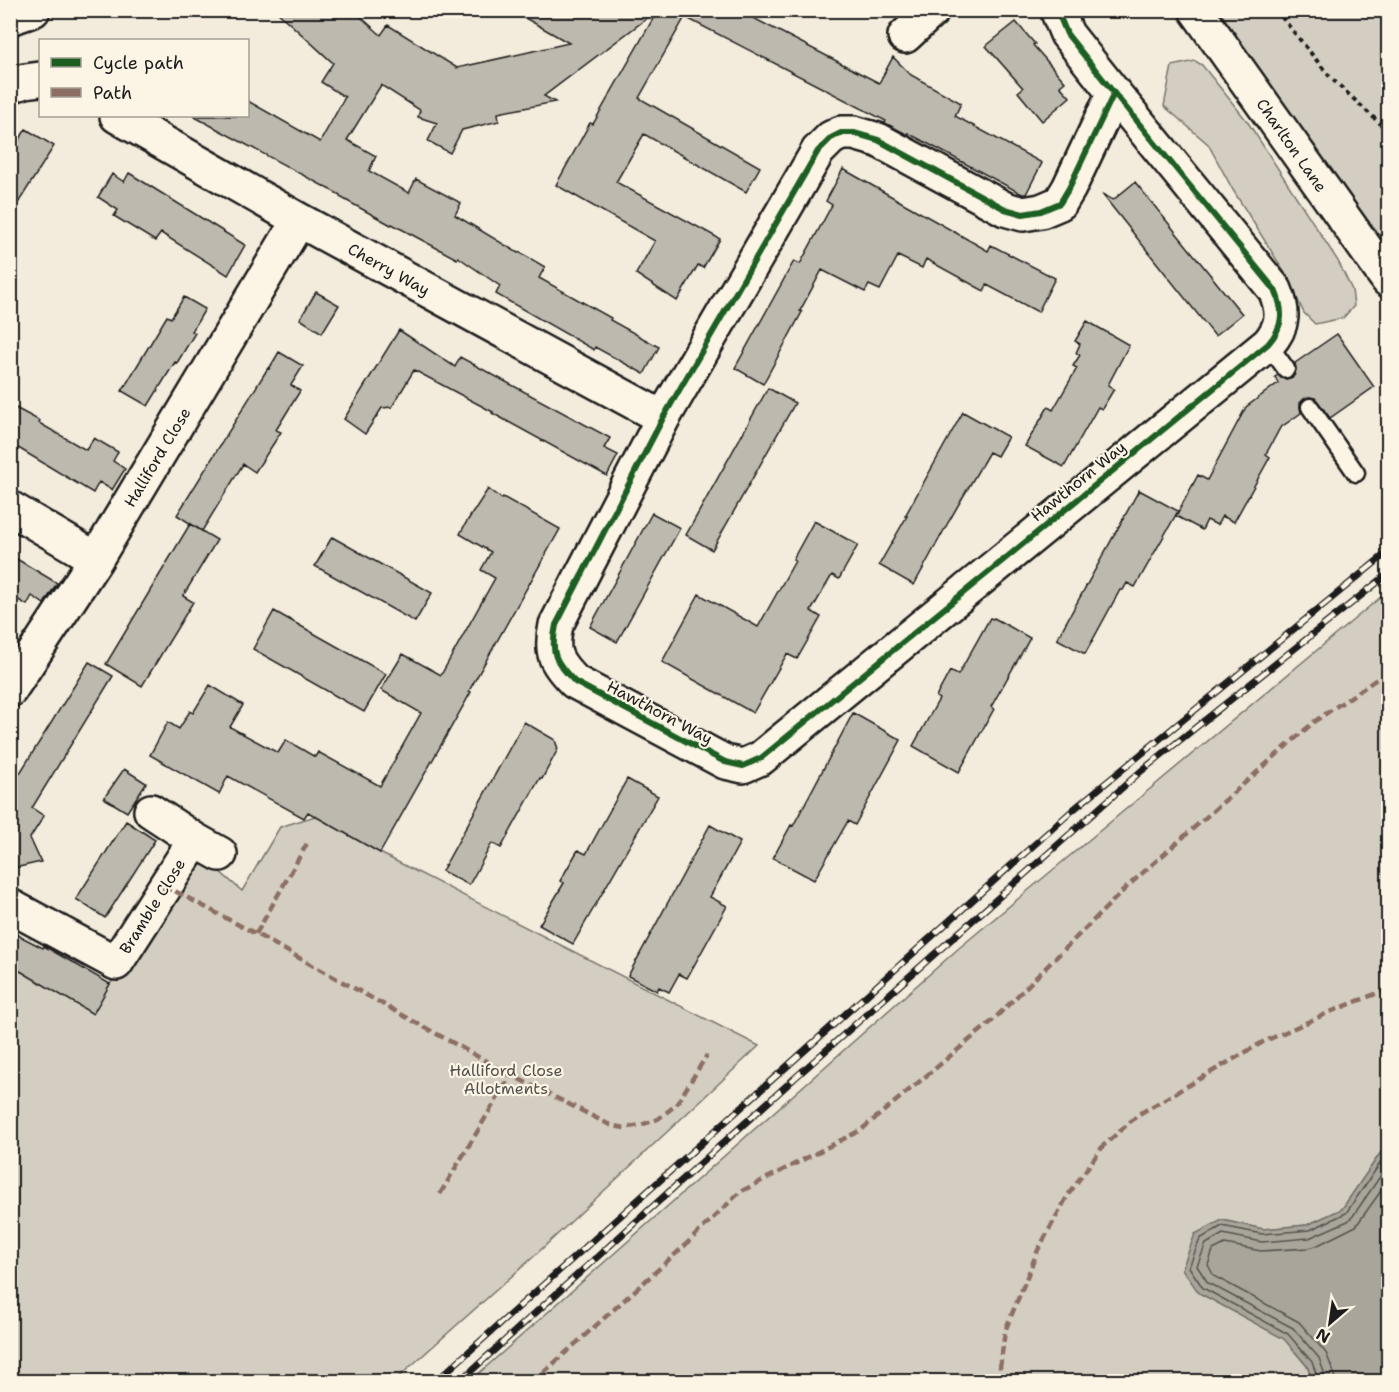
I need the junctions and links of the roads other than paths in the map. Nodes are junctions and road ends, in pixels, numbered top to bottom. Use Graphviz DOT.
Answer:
graph roads {
  1 [pos="33,10"];
  2 [pos="933,10"];
  3 [pos="1057,10"];
  4 [pos="1196,10"];
  5 [pos="10,18"];
  6 [pos="905,36"];
  7 [pos="39,79"];
  8 [pos="10,86"];
  9 [pos="1114,93"];
  10 [pos="119,117"];
  11 [pos="299,220"];
  12 [pos="1389,280"];
  13 [pos="1310,407"];
  14 [pos="663,418"];
  15 [pos="1356,473"];
  16 [pos="10,508"];
  17 [pos="96,559"];
  18 [pos="10,690"];
  19 [pos="151,811"];
  20 [pos="10,906"];
  1 -- 5 [label="street"];
  2 -- 6 [label="street"];
  3 -- 9 [label="street, Hawthorn Way"];
  4 -- 12 [label="street, Charlton Lane"];
  7 -- 8 [label="street"];
  9 -- 14 [label="street, Hawthorn Way"];
  9 -- 14 [label="street, Hawthorn Way"];
  10 -- 11 [label="street, Cherry Way"];
  11 -- 14 [label="street, Cherry Way"];
  11 -- 17 [label="street, Halliford Close"];
  13 -- 15 [label="lane"];
  16 -- 17 [label="street"];
  17 -- 18 [label="street, Halliford Close"];
  19 -- 20 [label="street, Bramble Close"];
}
